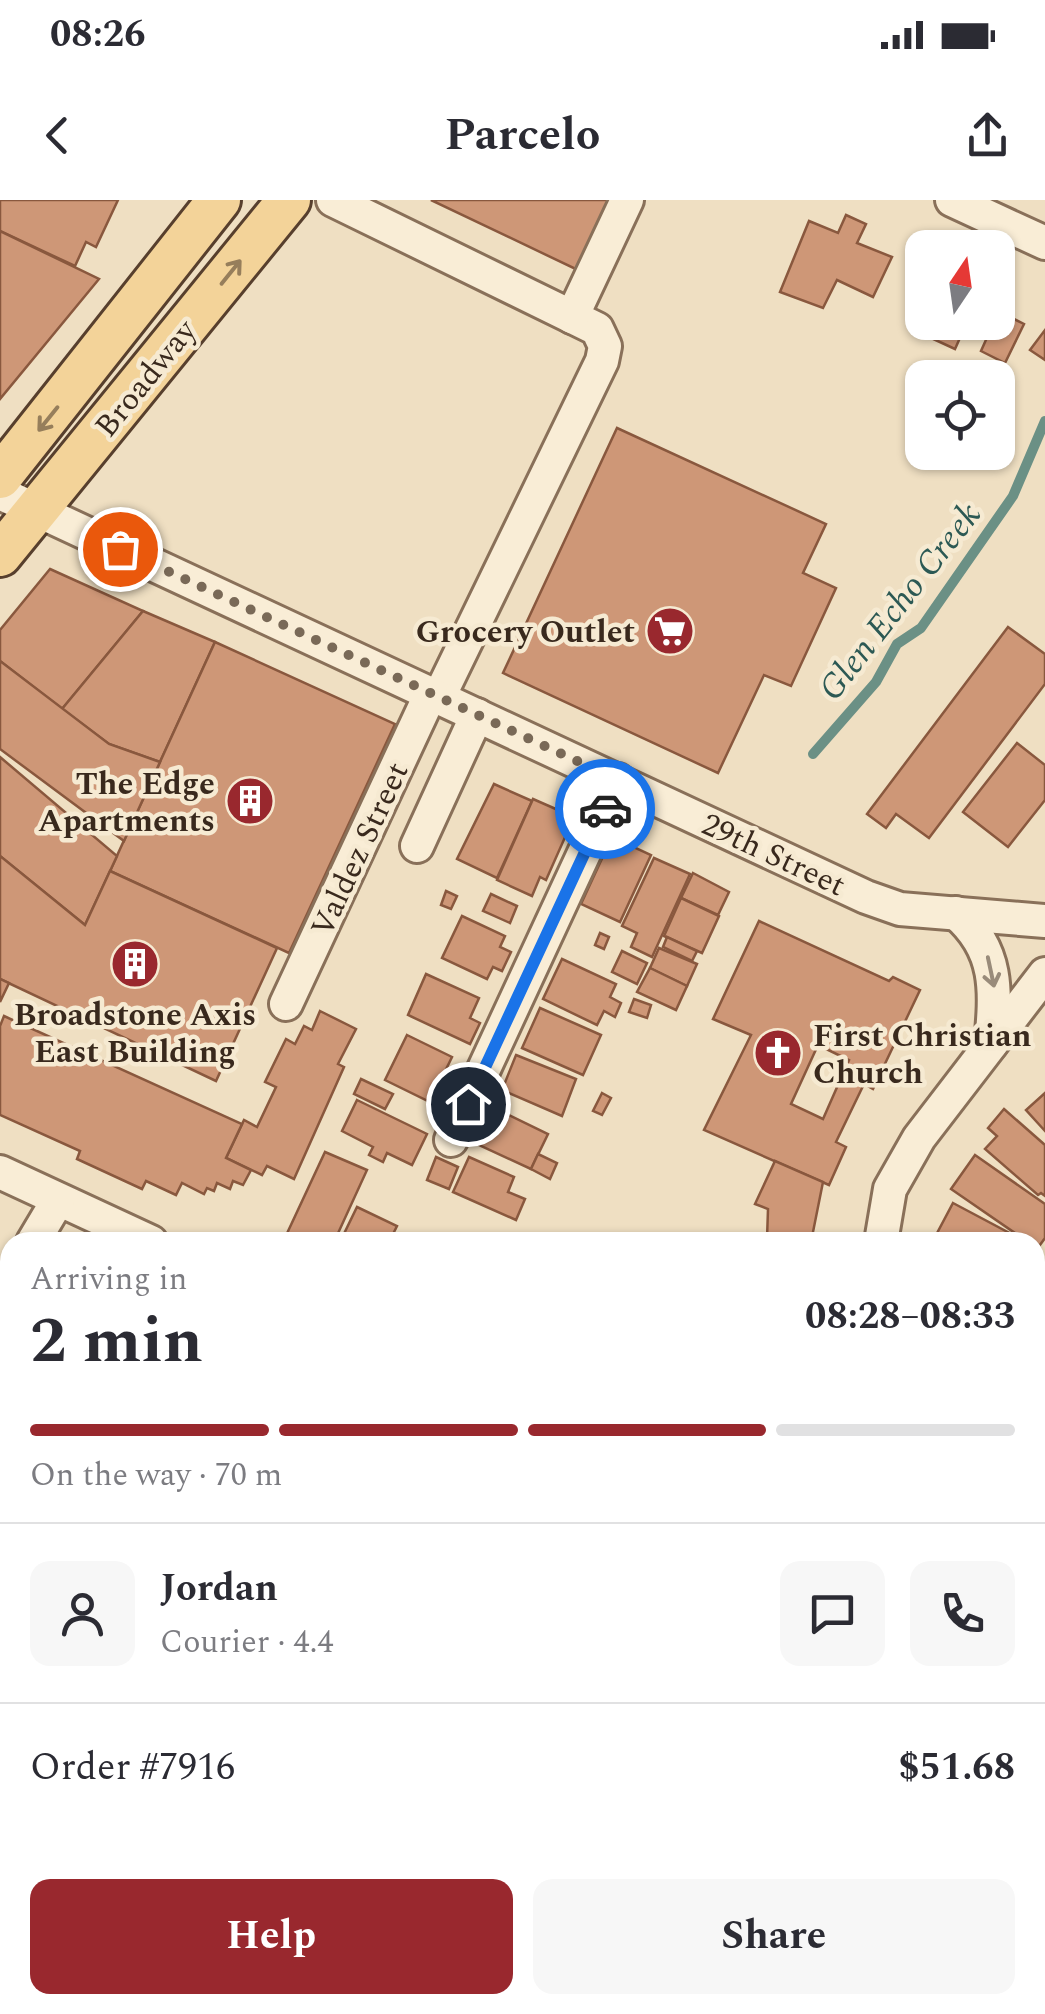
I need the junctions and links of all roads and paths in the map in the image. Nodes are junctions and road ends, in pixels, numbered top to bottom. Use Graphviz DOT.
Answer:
graph roads {
  1 [pos="219,200"];
  2 [pos="289,200"];
  3 [pos="333,200"];
  4 [pos="627,200"];
  5 [pos="952,200"];
  6 [pos="1045,244"];
  7 [pos="572,316"];
  8 [pos="0,477"];
  9 [pos="18,502"];
  10 [pos="0,555"];
  11 [pos="435,695"];
  12 [pos="477,714"];
  13 [pos="618,780"];
  14 [pos="417,846"];
  15 [pos="956,913"];
  16 [pos="1045,920"];
  17 [pos="1045,974"];
  18 [pos="286,1004"];
  19 [pos="992,1044"];
  20 [pos="451,1140"];
  21 [pos="0,1172"];
  22 [pos="58,1200"];
  23 [pos="39,1232"];
  24 [pos="128,1232"];
  25 [pos="883,1232"];
  1 -- 8 [label="main road, Broadway, one-way"];
  9 -- 2 [label="main road, Broadway, one-way"];
  3 -- 7 [label="street"];
  4 -- 7 [label="street"];
  5 -- 6 [label="street"];
  7 -- 11 [label="street, Valdez Street"];
  9 -- 10 [label="main road, Broadway"];
  9 -- 11 [label="street, 29th Street"];
  11 -- 12 [label="street, 29th Street"];
  11 -- 18 [label="street, Valdez Street"];
  12 -- 13 [label="street, 29th Street"];
  12 -- 14 [label="street"];
  13 -- 15 [label="street, 29th Street"];
  13 -- 20 [label="street"];
  15 -- 16 [label="street, 29th Street"];
  15 -- 19 [label="street, one-way"];
  17 -- 19 [label="street"];
  19 -- 25 [label="street"];
  21 -- 22 [label="street"];
  22 -- 23 [label="street"];
  22 -- 24 [label="street"];
}
